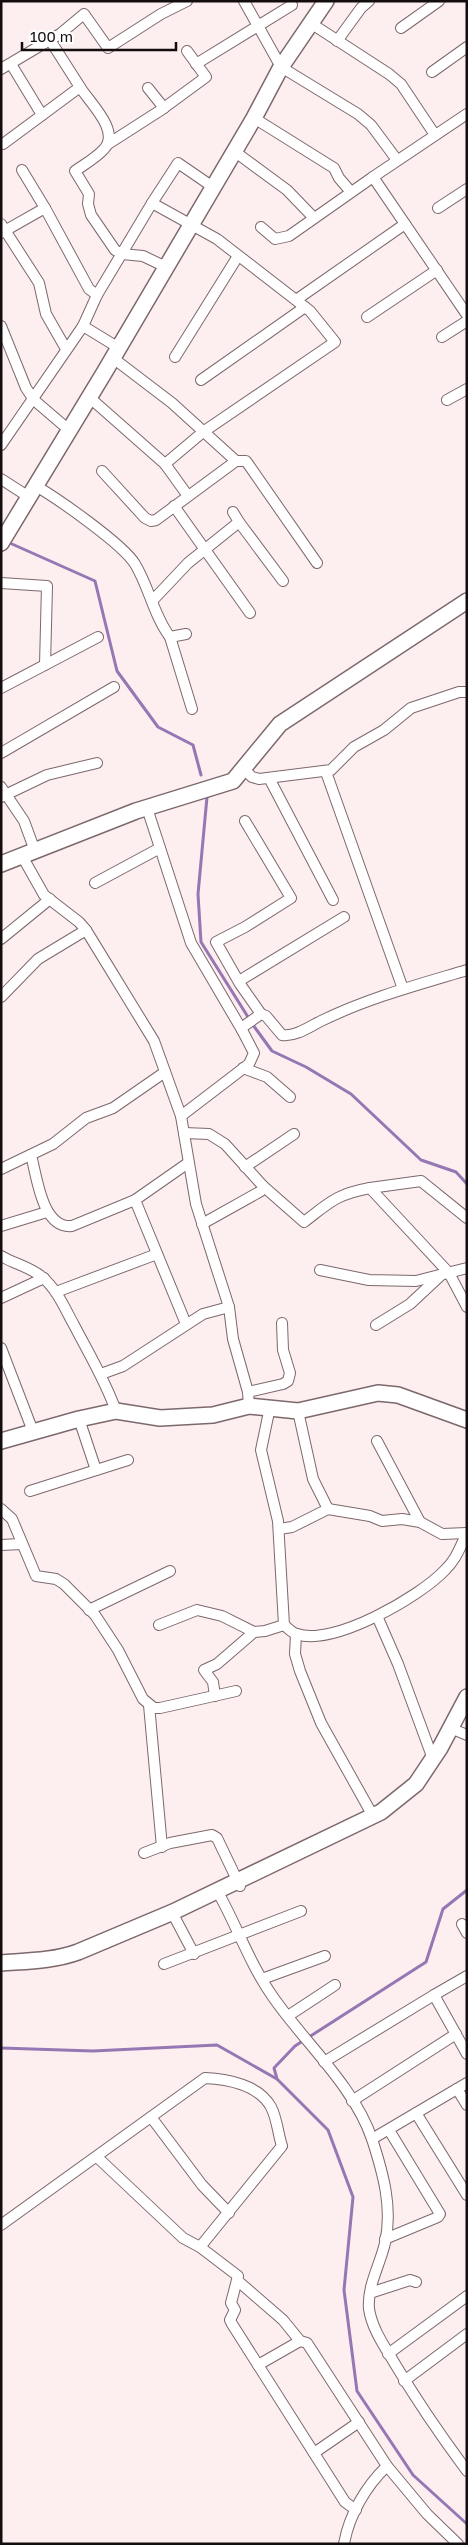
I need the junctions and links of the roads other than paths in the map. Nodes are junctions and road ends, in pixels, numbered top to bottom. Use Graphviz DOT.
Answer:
graph roads {
  1 [pos="187,1"];
  2 [pos="244,1"];
  3 [pos="326,1"];
  4 [pos="369,1"];
  5 [pos="439,1"];
  6 [pos="292,5"];
  7 [pos="312,24"];
  8 [pos="258,26"];
  9 [pos="401,28"];
  10 [pos="50,40"];
  11 [pos="337,41"];
  12 [pos="467,47"];
  13 [pos="187,51"];
  14 [pos="11,64"];
  15 [pos="196,64"];
  16 [pos="281,68"];
  17 [pos="1,69"];
  18 [pos="432,72"];
  19 [pos="80,87"];
  20 [pos="148,88"];
  21 [pos="164,108"];
  22 [pos="42,115"];
  23 [pos="254,118"];
  24 [pos="465,118"];
  25 [pos="435,135"];
  26 [pos="2,143"];
  27 [pos="108,144"];
  28 [pos="234,150"];
  29 [pos="397,160"];
  30 [pos="22,170"];
  31 [pos="372,176"];
  32 [pos="213,187"];
  33 [pos="467,189"];
  34 [pos="351,192"];
  35 [pos="152,203"];
  36 [pos="45,208"];
  37 [pos="438,208"];
  38 [pos="314,218"];
  39 [pos="405,224"];
  40 [pos="190,226"];
  41 [pos="261,227"];
  42 [pos="3,230"];
  43 [pos="122,254"];
  44 [pos="238,256"];
  45 [pos="166,267"];
  46 [pos="437,270"];
  47 [pos="97,295"];
  48 [pos="296,300"];
  49 [pos="305,307"];
  50 [pos="467,315"];
  51 [pos="367,317"];
  52 [pos="467,321"];
  53 [pos="1,326"];
  54 [pos="83,326"];
  55 [pos="442,337"];
  56 [pos="66,349"];
  57 [pos="116,353"];
  58 [pos="175,357"];
  59 [pos="201,380"];
  60 [pos="467,389"];
  61 [pos="89,397"];
  62 [pos="34,400"];
  63 [pos="447,400"];
  64 [pos="69,430"];
  65 [pos="204,432"];
  66 [pos="1,445"];
  67 [pos="236,461"];
  68 [pos="165,464"];
  69 [pos="102,471"];
  70 [pos="1,479"];
  71 [pos="32,491"];
  72 [pos="188,496"];
  73 [pos="174,506"];
  74 [pos="233,512"];
  75 [pos="239,522"];
  76 [pos="1,543"];
  77 [pos="204,550"];
  78 [pos="317,563"];
  79 [pos="283,581"];
  80 [pos="1,583"];
  81 [pos="153,600"];
  82 [pos="467,601"];
  83 [pos="250,613"];
  84 [pos="186,634"];
  85 [pos="98,637"];
  86 [pos="170,637"];
  87 [pos="45,665"];
  88 [pos="114,687"];
  89 [pos="1,688"];
  90 [pos="467,692"];
  91 [pos="192,708"];
  92 [pos="1,753"];
  93 [pos="96,763"];
  94 [pos="243,768"];
  95 [pos="326,772"];
  96 [pos="270,778"];
  97 [pos="3,793"];
  98 [pos="147,808"];
  99 [pos="245,821"];
  100 [pos="160,848"];
  101 [pos="28,853"];
  102 [pos="1,864"];
  103 [pos="95,883"];
  104 [pos="50,899"];
  105 [pos="333,900"];
  106 [pos="344,917"];
  107 [pos="86,930"];
  108 [pos="1,939"];
  109 [pos="467,970"];
  110 [pos="238,981"];
  111 [pos="403,989"];
  112 [pos="1,997"];
  113 [pos="252,1021"];
  114 [pos="243,1068"];
  115 [pos="165,1072"];
  116 [pos="290,1097"];
  117 [pos="181,1116"];
  118 [pos="184,1133"];
  119 [pos="294,1134"];
  120 [pos="31,1155"];
  121 [pos="188,1163"];
  122 [pos="245,1167"];
  123 [pos="1,1169"];
  124 [pos="263,1186"];
  125 [pos="370,1188"];
  126 [pos="134,1200"];
  127 [pos="47,1212"];
  128 [pos="467,1218"];
  129 [pos="202,1224"];
  130 [pos="1,1226"];
  131 [pos="157,1254"];
  132 [pos="1,1256"];
  133 [pos="467,1268"];
  134 [pos="320,1270"];
  135 [pos="445,1274"];
  136 [pos="44,1278"];
  137 [pos="56,1292"];
  138 [pos="1,1298"];
  139 [pos="229,1307"];
  140 [pos="467,1307"];
  141 [pos="282,1323"];
  142 [pos="186,1324"];
  143 [pos="376,1325"];
  144 [pos="1,1348"];
  145 [pos="102,1374"];
  146 [pos="249,1399"];
  147 [pos="270,1407"];
  148 [pos="116,1411"];
  149 [pos="298,1411"];
  150 [pos="79,1419"];
  151 [pos="467,1420"];
  152 [pos="34,1434"];
  153 [pos="377,1441"];
  154 [pos="1,1442"];
  155 [pos="128,1460"];
  156 [pos="96,1470"];
  157 [pos="30,1491"];
  158 [pos="1,1509"];
  159 [pos="328,1509"];
  160 [pos="420,1522"];
  161 [pos="279,1529"];
  162 [pos="467,1534"];
  163 [pos="21,1544"];
  164 [pos="1,1546"];
  165 [pos="170,1571"];
  166 [pos="89,1610"];
  167 [pos="376,1616"];
  168 [pos="159,1625"];
  169 [pos="284,1625"];
  170 [pos="254,1632"];
  171 [pos="296,1634"];
  172 [pos="236,1691"];
  173 [pos="215,1696"];
  174 [pos="467,1698"];
  175 [pos="149,1705"];
  176 [pos="467,1710"];
  177 [pos="461,1733"];
  178 [pos="433,1759"];
  179 [pos="373,1816"];
  180 [pos="162,1847"];
  181 [pos="144,1853"];
  182 [pos="239,1884"];
  183 [pos="220,1896"];
  184 [pos="301,1911"];
  185 [pos="175,1918"];
  186 [pos="241,1936"];
  187 [pos="194,1954"];
  188 [pos="325,1956"];
  189 [pos="1,1963"];
  190 [pos="164,1964"];
  191 [pos="1,1969"];
  192 [pos="467,1976"];
  193 [pos="262,1979"];
  194 [pos="335,1985"];
  195 [pos="434,1995"];
  196 [pos="288,2016"];
  197 [pos="456,2034"];
  198 [pos="467,2054"];
  199 [pos="324,2062"];
  200 [pos="467,2083"];
  201 [pos="457,2089"];
  202 [pos="352,2101"];
  203 [pos="467,2105"];
  204 [pos="416,2113"];
  205 [pos="151,2117"];
  206 [pos="389,2130"];
  207 [pos="372,2139"];
  208 [pos="97,2157"];
  209 [pos="467,2195"];
  210 [pos="229,2213"];
  211 [pos="1,2226"];
  212 [pos="385,2239"];
  213 [pos="200,2247"];
  214 [pos="238,2281"];
  215 [pos="416,2282"];
  216 [pos="370,2292"];
  217 [pos="467,2296"];
  218 [pos="467,2334"];
  219 [pos="300,2340"];
  220 [pos="388,2354"];
  221 [pos="258,2365"];
  222 [pos="404,2380"];
  223 [pos="359,2422"];
  224 [pos="314,2453"];
  225 [pos="387,2466"];
  226 [pos="467,2470"];
  227 [pos="356,2510"];
  228 [pos="344,2544"];
  229 [pos="458,2544"];
  1 -- 10 [label="street"];
  2 -- 8 [label="street"];
  3 -- 7 [label="street"];
  4 -- 11 [label="street"];
  5 -- 9 [label="street"];
  6 -- 8 [label="street"];
  7 -- 11 [label="street"];
  7 -- 16 [label="street"];
  8 -- 15 [label="street"];
  8 -- 16 [label="street"];
  10 -- 14 [label="street"];
  10 -- 19 [label="street"];
  11 -- 25 [label="street"];
  12 -- 18 [label="street"];
  13 -- 15 [label="street"];
  14 -- 17 [label="street"];
  14 -- 22 [label="street"];
  15 -- 21 [label="street"];
  16 -- 23 [label="street"];
  16 -- 29 [label="street"];
  19 -- 22 [label="street"];
  19 -- 27 [label="street"];
  20 -- 21 [label="street"];
  21 -- 27 [label="street"];
  22 -- 26 [label="street"];
  23 -- 28 [label="street"];
  23 -- 34 [label="street"];
  24 -- 25 [label="street"];
  25 -- 29 [label="street"];
  27 -- 43 [label="street"];
  28 -- 32 [label="street"];
  28 -- 38 [label="street"];
  29 -- 31 [label="street"];
  30 -- 36 [label="street"];
  31 -- 34 [label="street"];
  31 -- 39 [label="street"];
  32 -- 35 [label="street"];
  32 -- 40 [label="street"];
  33 -- 37 [label="street"];
  34 -- 38 [label="street"];
  35 -- 40 [label="street"];
  35 -- 43 [label="street"];
  36 -- 42 [label="street"];
  36 -- 47 [label="street"];
  38 -- 41 [label="street"];
  39 -- 46 [label="street"];
  39 -- 48 [label="street"];
  40 -- 44 [label="street"];
  40 -- 45 [label="street"];
  42 -- 56 [label="street"];
  43 -- 45 [label="street"];
  43 -- 47 [label="street"];
  44 -- 48 [label="street"];
  44 -- 58 [label="street"];
  45 -- 57 [label="street"];
  46 -- 50 [label="street"];
  46 -- 51 [label="street"];
  47 -- 54 [label="street"];
  48 -- 49 [label="street"];
  49 -- 59 [label="street"];
  49 -- 65 [label="street"];
  52 -- 55 [label="street"];
  53 -- 62 [label="street"];
  54 -- 56 [label="street"];
  54 -- 57 [label="street"];
  56 -- 62 [label="street"];
  57 -- 61 [label="street"];
  57 -- 65 [label="street"];
  60 -- 63 [label="street"];
  61 -- 64 [label="street"];
  61 -- 68 [label="street"];
  62 -- 64 [label="street"];
  62 -- 66 [label="street"];
  64 -- 71 [label="street"];
  65 -- 67 [label="street"];
  65 -- 68 [label="street"];
  67 -- 72 [label="street"];
  67 -- 78 [label="street"];
  68 -- 72 [label="street"];
  69 -- 73 [label="street"];
  70 -- 71 [label="street"];
  71 -- 76 [label="street"];
  71 -- 81 [label="street"];
  72 -- 73 [label="street"];
  73 -- 77 [label="street"];
  74 -- 75 [label="street"];
  75 -- 77 [label="street"];
  75 -- 79 [label="street"];
  77 -- 81 [label="street"];
  77 -- 83 [label="street"];
  80 -- 87 [label="street"];
  81 -- 86 [label="street"];
  82 -- 94 [label="street"];
  84 -- 86 [label="street"];
  85 -- 87 [label="street"];
  86 -- 91 [label="street"];
  87 -- 89 [label="street"];
  88 -- 92 [label="street"];
  90 -- 95 [label="street"];
  93 -- 97 [label="street"];
  94 -- 96 [label="street"];
  94 -- 98 [label="street"];
  95 -- 96 [label="street"];
  95 -- 111 [label="street"];
  96 -- 105 [label="street"];
  97 -- 101 [label="street"];
  98 -- 100 [label="street"];
  98 -- 101 [label="street"];
  99 -- 110 [label="street"];
  100 -- 103 [label="street"];
  100 -- 113 [label="street"];
  101 -- 102 [label="street"];
  101 -- 104 [label="street"];
  104 -- 107 [label="street"];
  104 -- 108 [label="street"];
  106 -- 110 [label="street"];
  107 -- 112 [label="street"];
  107 -- 115 [label="street"];
  109 -- 111 [label="street"];
  110 -- 113 [label="street"];
  111 -- 113 [label="street"];
  113 -- 114 [label="street"];
  114 -- 116 [label="street"];
  114 -- 117 [label="street"];
  115 -- 117 [label="street"];
  115 -- 120 [label="street"];
  117 -- 118 [label="street"];
  118 -- 121 [label="street"];
  118 -- 122 [label="street"];
  119 -- 122 [label="street"];
  120 -- 123 [label="street"];
  120 -- 127 [label="street"];
  121 -- 126 [label="street"];
  121 -- 129 [label="street"];
  122 -- 124 [label="street"];
  124 -- 125 [label="street"];
  124 -- 129 [label="street"];
  125 -- 128 [label="street"];
  125 -- 135 [label="street"];
  126 -- 127 [label="street"];
  126 -- 131 [label="street"];
  127 -- 130 [label="street"];
  129 -- 139 [label="street"];
  131 -- 137 [label="street"];
  131 -- 142 [label="street"];
  132 -- 136 [label="street"];
  133 -- 135 [label="street"];
  134 -- 135 [label="street"];
  135 -- 140 [label="street"];
  135 -- 143 [label="street"];
  136 -- 137 [label="street"];
  136 -- 138 [label="street"];
  137 -- 145 [label="street"];
  139 -- 142 [label="street"];
  139 -- 146 [label="street"];
  141 -- 146 [label="street"];
  142 -- 145 [label="street"];
  144 -- 152 [label="street"];
  145 -- 148 [label="street"];
  146 -- 147 [label="street"];
  146 -- 148 [label="street"];
  147 -- 149 [label="street"];
  147 -- 161 [label="street"];
  148 -- 150 [label="street"];
  149 -- 151 [label="street"];
  149 -- 159 [label="street"];
  150 -- 152 [label="street"];
  150 -- 156 [label="street"];
  152 -- 154 [label="street"];
  153 -- 160 [label="street"];
  155 -- 156 [label="street"];
  156 -- 157 [label="street"];
  158 -- 163 [label="street"];
  159 -- 160 [label="street"];
  159 -- 161 [label="street"];
  160 -- 162 [label="street"];
  161 -- 169 [label="street"];
  162 -- 167 [label="street"];
  163 -- 164 [label="street"];
  163 -- 166 [label="street"];
  165 -- 166 [label="street"];
  166 -- 175 [label="street"];
  167 -- 171 [label="street"];
  167 -- 178 [label="street"];
  168 -- 170 [label="street"];
  169 -- 170 [label="street"];
  169 -- 171 [label="street"];
  170 -- 173 [label="street"];
  171 -- 179 [label="street"];
  172 -- 173 [label="street"];
  173 -- 175 [label="street"];
  174 -- 178 [label="street"];
  175 -- 180 [label="street"];
  176 -- 177 [label="street"];
  177 -- 182 [label="street"];
  178 -- 179 [label="street"];
  179 -- 182 [label="street"];
  180 -- 181 [label="street"];
  180 -- 182 [label="street"];
  182 -- 183 [label="street"];
  182 -- 189 [label="street"];
  183 -- 185 [label="street"];
  183 -- 186 [label="street"];
  184 -- 186 [label="street"];
  185 -- 187 [label="street"];
  185 -- 191 [label="street"];
  186 -- 187 [label="street"];
  186 -- 193 [label="street"];
  187 -- 190 [label="street"];
  188 -- 193 [label="street"];
  192 -- 195 [label="street"];
  193 -- 196 [label="street"];
  194 -- 196 [label="street"];
  195 -- 197 [label="street"];
  195 -- 199 [label="street"];
  196 -- 199 [label="street"];
  197 -- 198 [label="street"];
  197 -- 202 [label="street"];
  199 -- 202 [label="street"];
  200 -- 201 [label="street"];
  201 -- 203 [label="street"];
  201 -- 204 [label="street"];
  202 -- 207 [label="street"];
  204 -- 206 [label="street"];
  204 -- 209 [label="street"];
  205 -- 208 [label="street"];
  205 -- 210 [label="street"];
  205 -- 210 [label="street"];
  206 -- 207 [label="street"];
  206 -- 212 [label="street"];
  207 -- 212 [label="street"];
  208 -- 211 [label="street"];
  208 -- 213 [label="street"];
  210 -- 213 [label="street"];
  212 -- 216 [label="street"];
  213 -- 214 [label="street"];
  214 -- 219 [label="street"];
  214 -- 221 [label="street"];
  215 -- 216 [label="street"];
  216 -- 220 [label="street"];
  217 -- 220 [label="street"];
  218 -- 222 [label="street"];
  219 -- 221 [label="street"];
  219 -- 223 [label="street"];
  220 -- 222 [label="street"];
  221 -- 224 [label="street"];
  222 -- 226 [label="street"];
  223 -- 224 [label="street"];
  223 -- 225 [label="street"];
  224 -- 227 [label="street"];
  225 -- 227 [label="street"];
  225 -- 229 [label="street"];
  227 -- 228 [label="street"];
}
